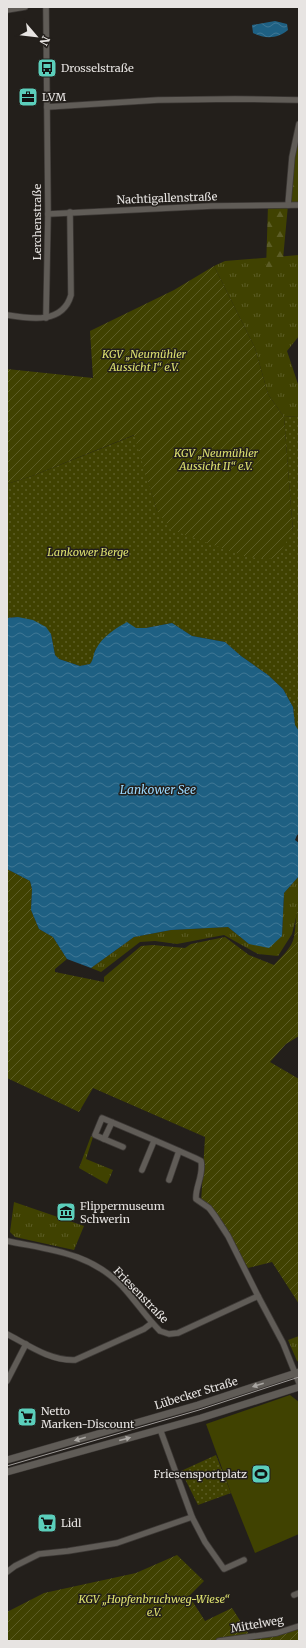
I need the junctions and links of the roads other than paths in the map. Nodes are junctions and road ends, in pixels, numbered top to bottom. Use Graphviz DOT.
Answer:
graph roads {
  1 [pos="25,7"];
  2 [pos="46,7"];
  3 [pos="7,10"];
  4 [pos="299,100"];
  5 [pos="47,107"];
  6 [pos="299,124"];
  7 [pos="288,205"];
  8 [pos="299,205"];
  9 [pos="70,212"];
  10 [pos="48,214"];
  11 [pos="7,315"];
  12 [pos="46,318"];
  13 [pos="112,1122"];
  14 [pos="104,1139"];
  15 [pos="154,1141"];
  16 [pos="123,1147"];
  17 [pos="179,1151"];
  18 [pos="142,1170"];
  19 [pos="169,1180"];
  20 [pos="7,1241"];
  21 [pos="258,1296"];
  22 [pos="152,1323"];
  23 [pos="7,1334"];
  24 [pos="26,1344"];
  25 [pos="297,1373"];
  26 [pos="7,1381"];
  27 [pos="299,1383"];
  28 [pos="299,1387"];
  29 [pos="160,1429"];
  30 [pos="7,1460"];
  31 [pos="7,1472"];
  32 [pos="192,1516"];
  33 [pos="244,1560"];
  34 [pos="7,1572"];
  35 [pos="299,1626"];
  36 [pos="219,1641"];
  1 -- 3 [label="street"];
  2 -- 5 [label="street, Lerchenstraße"];
  4 -- 5 [label="street"];
  5 -- 10 [label="street, Lerchenstraße"];
  6 -- 7 [label="street"];
  7 -- 8 [label="street, Nachtigallenstraße"];
  7 -- 9 [label="street, Nachtigallenstraße"];
  9 -- 10 [label="street, Nachtigallenstraße"];
  9 -- 12 [label="street"];
  10 -- 12 [label="street, Lerchenstraße"];
  11 -- 12 [label="street"];
  13 -- 14 [label="street"];
  13 -- 14 [label="street"];
  13 -- 15 [label="street"];
  14 -- 16 [label="street"];
  15 -- 17 [label="street"];
  15 -- 18 [label="street"];
  17 -- 19 [label="street"];
  17 -- 21 [label="street"];
  20 -- 22 [label="street, Friesenstraße"];
  21 -- 22 [label="street, Friesenstraße"];
  21 -- 25 [label="street"];
  22 -- 24 [label="street"];
  23 -- 24 [label="street"];
  24 -- 26 [label="street"];
  25 -- 27 [label="street"];
  25 -- 30 [label="street, Lübecker Straße, one-way"];
  28 -- 29 [label="street"];
  31 -- 29 [label="street, one-way"];
  29 -- 32 [label="street"];
  32 -- 33 [label="street"];
  32 -- 34 [label="street"];
  35 -- 36 [label="street, Mittelweg"];
}
